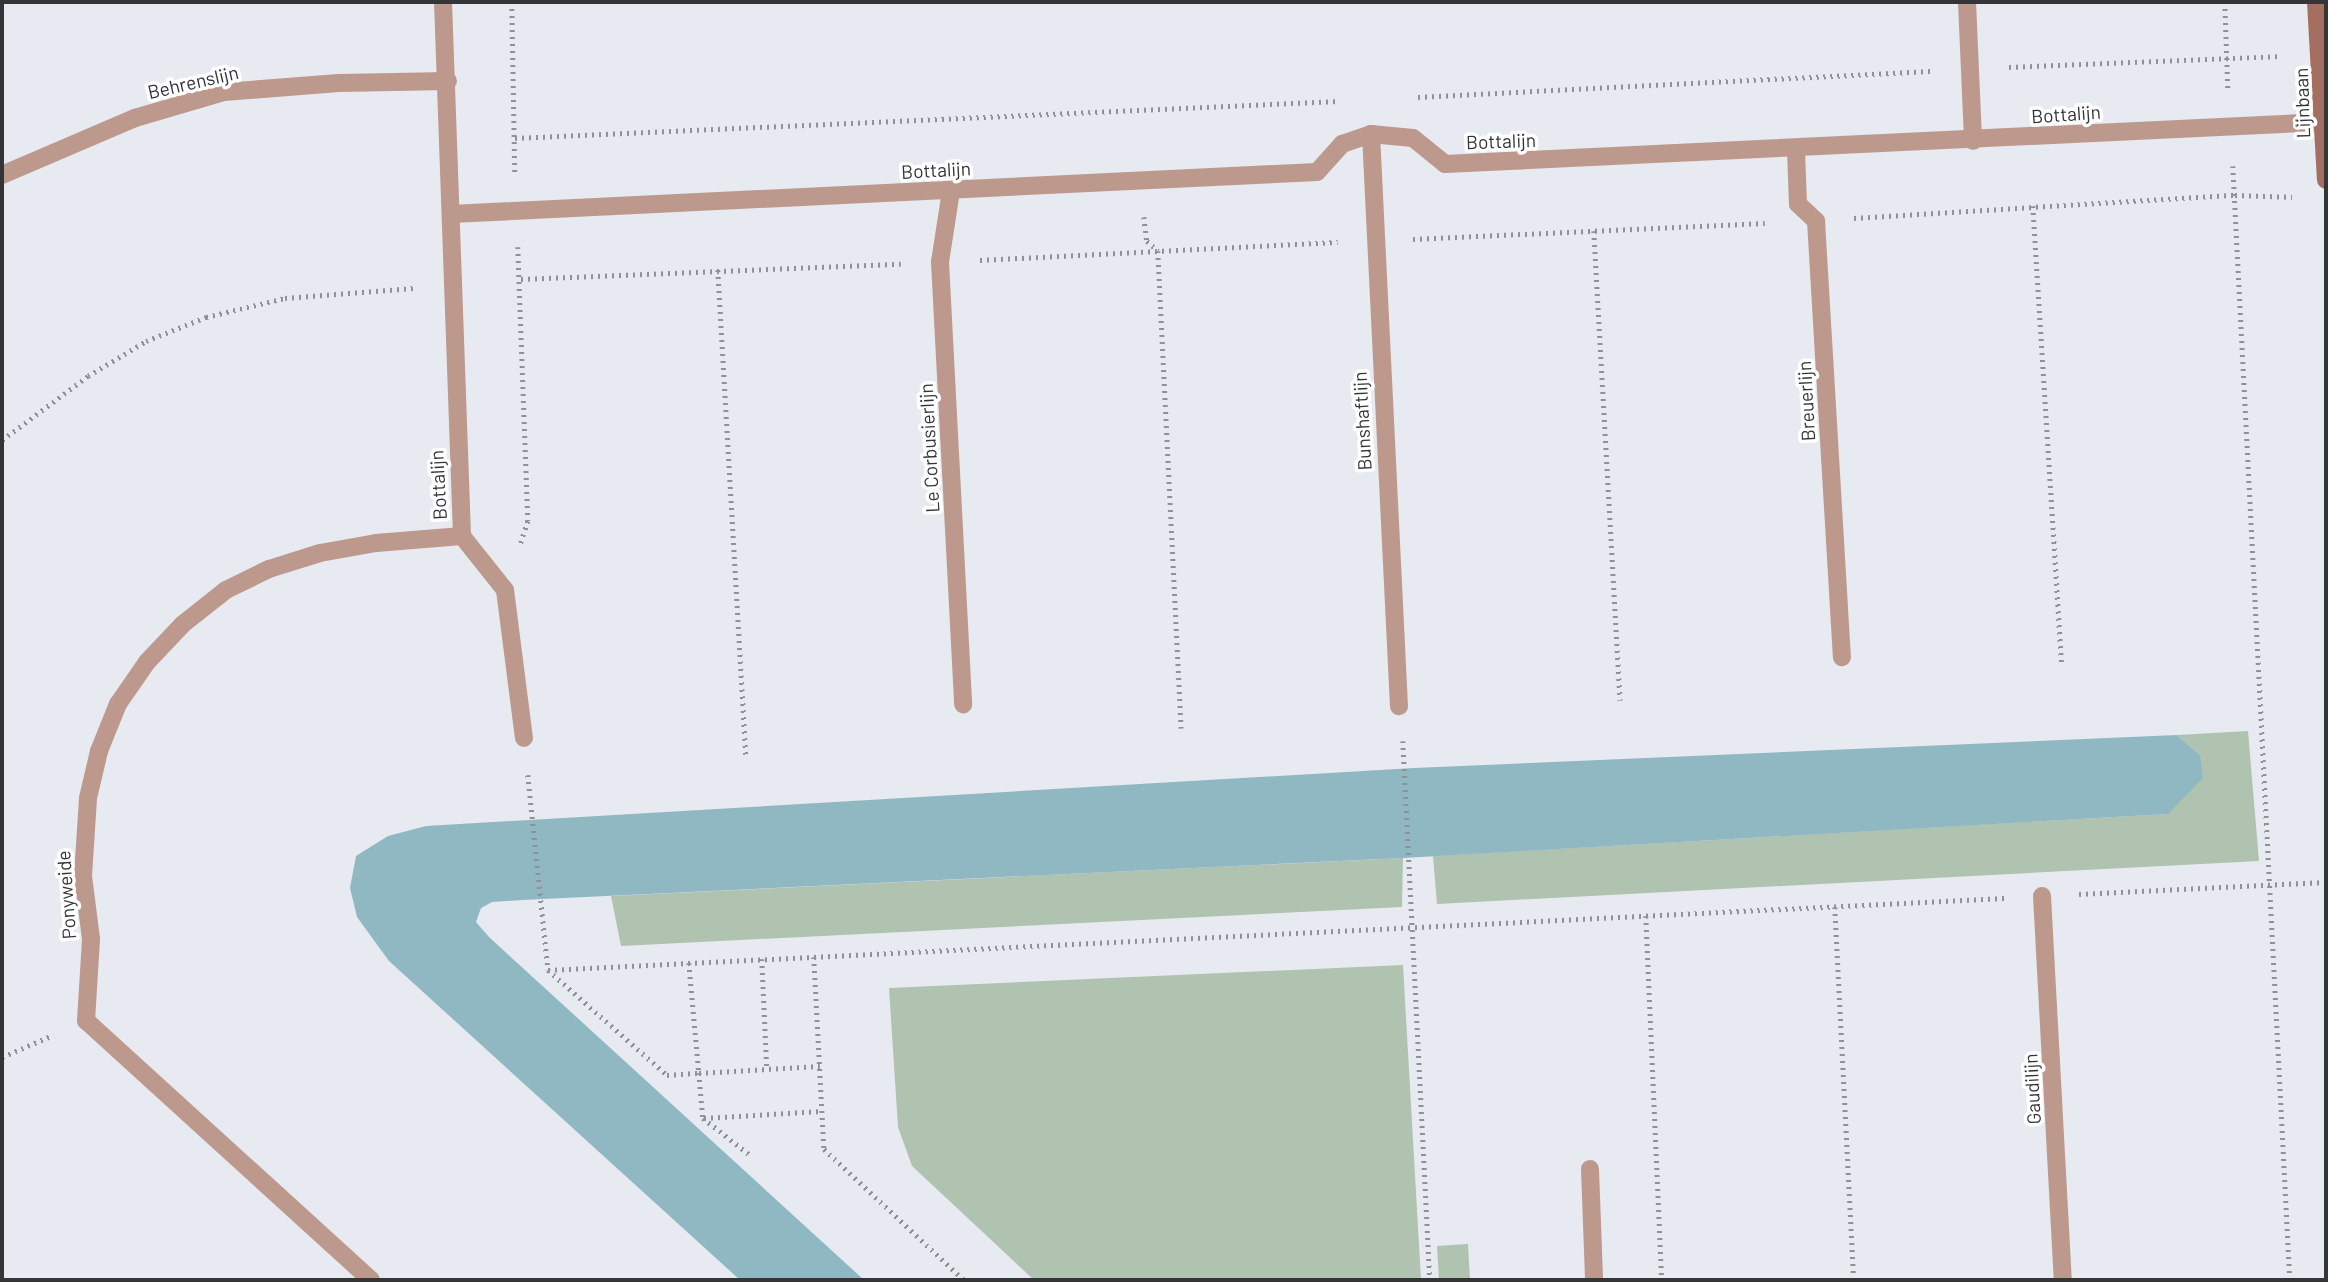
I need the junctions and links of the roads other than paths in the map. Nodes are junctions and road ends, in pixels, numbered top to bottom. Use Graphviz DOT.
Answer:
graph roads {
  1 [pos="443,2"];
  2 [pos="1967,2"];
  3 [pos="2316,2"];
  4 [pos="2321,2"];
  5 [pos="2320,24"];
  6 [pos="448,81"];
  7 [pos="2324,122"];
  8 [pos="1371,134"];
  9 [pos="1973,141"];
  10 [pos="1796,150"];
  11 [pos="2,176"];
  12 [pos="2326,180"];
  13 [pos="951,191"];
  14 [pos="451,214"];
  15 [pos="462,536"];
  16 [pos="1842,657"];
  17 [pos="963,704"];
  18 [pos="1399,706"];
  19 [pos="524,738"];
  20 [pos="2042,896"];
  21 [pos="1590,1169"];
  22 [pos="371,1280"];
  23 [pos="1594,1280"];
  24 [pos="2063,1280"];
  1 -- 6 [label="street, Bottalijn"];
  2 -- 9 [label="street"];
  3 -- 5 [label="street, Lijnbaan"];
  4 -- 5 [label="street, Lijnbaan"];
  5 -- 7 [label="street, Lijnbaan"];
  6 -- 11 [label="street, Behrenslijn"];
  6 -- 14 [label="street, Bottalijn"];
  7 -- 9 [label="street, Bottalijn"];
  7 -- 12 [label="street, Lijnbaan"];
  8 -- 10 [label="street, Bottalijn"];
  8 -- 13 [label="street, Bottalijn"];
  8 -- 18 [label="street, Bunshaftlijn"];
  9 -- 10 [label="street, Bottalijn"];
  10 -- 16 [label="street, Breuerlijn"];
  13 -- 14 [label="street, Bottalijn"];
  13 -- 17 [label="street, Le Corbusierlijn"];
  14 -- 15 [label="street, Bottalijn"];
  15 -- 19 [label="street, Bottalijn"];
  15 -- 22 [label="street, Ponyweide"];
  20 -- 24 [label="street, Gaudilijn"];
  21 -- 23 [label="street"];
}
